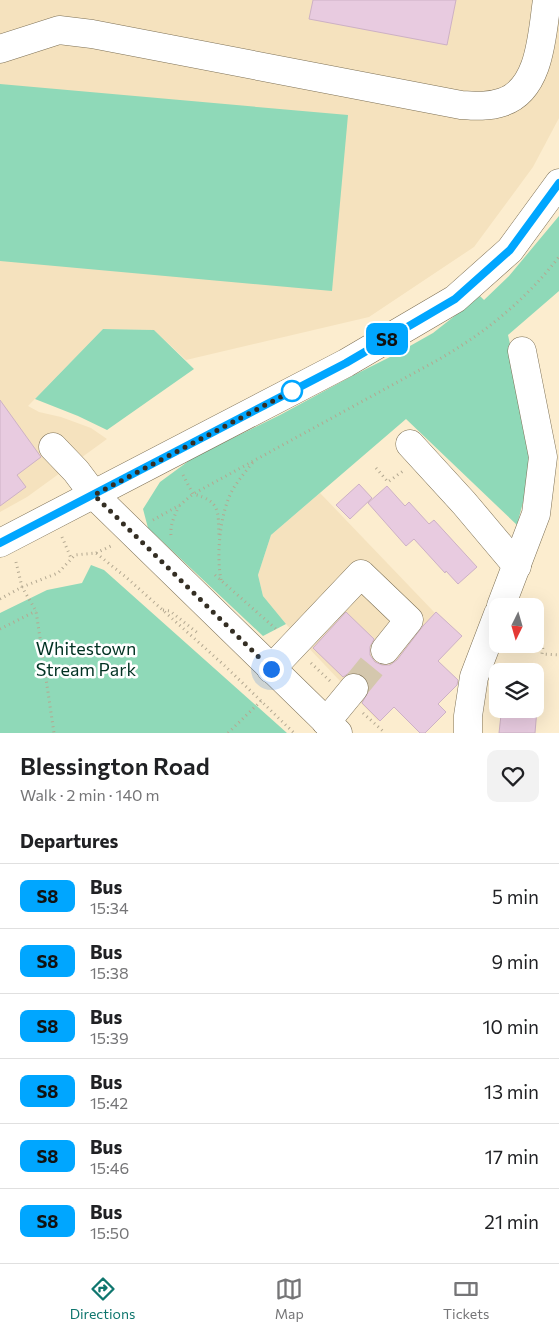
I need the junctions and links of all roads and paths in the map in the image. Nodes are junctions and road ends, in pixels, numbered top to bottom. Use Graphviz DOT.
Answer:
graph roads {
  1 [pos="548,0"];
  2 [pos="0,49"];
  3 [pos="559,183"];
  4 [pos="559,257"];
  5 [pos="522,351"];
  6 [pos="410,444"];
  7 [pos="53,447"];
  8 [pos="256,460"];
  9 [pos="182,473"];
  10 [pos="193,494"];
  11 [pos="94,495"];
  12 [pos="180,505"];
  13 [pos="149,523"];
  14 [pos="59,530"];
  15 [pos="172,538"];
  16 [pos="0,543"];
  17 [pos="116,544"];
  18 [pos="220,544"];
  19 [pos="96,553"];
  20 [pos="71,558"];
  21 [pos="516,566"];
  22 [pos="22,587"];
  23 [pos="504,598"];
  24 [pos="0,599"];
  25 [pos="36,611"];
  26 [pos="0,629"];
  27 [pos="489,638"];
  28 [pos="294,645"];
  29 [pos="385,650"];
  30 [pos="542,653"];
  31 [pos="559,655"];
  32 [pos="271,669"];
  33 [pos="354,688"];
  34 [pos="261,701"];
  35 [pos="332,728"];
  36 [pos="54,733"];
  37 [pos="228,733"];
  38 [pos="294,733"];
  39 [pos="468,733"];
  1 -- 2 [label="street"];
  3 -- 11 [label="street"];
  4 -- 8 [label="path"];
  5 -- 21 [label="street"];
  6 -- 21 [label="street"];
  7 -- 11 [label="street"];
  8 -- 10 [label="path"];
  8 -- 18 [label="path"];
  9 -- 10 [label="path"];
  10 -- 12 [label="path"];
  10 -- 18 [label="path"];
  11 -- 16 [label="street"];
  11 -- 32 [label="street"];
  12 -- 13 [label="path"];
  12 -- 15 [label="path"];
  14 -- 20 [label="path"];
  17 -- 19 [label="path"];
  18 -- 28 [label="path"];
  19 -- 20 [label="path"];
  19 -- 34 [label="path"];
  20 -- 22 [label="path"];
  21 -- 23 [label="street"];
  22 -- 24 [label="path"];
  22 -- 25 [label="path"];
  25 -- 26 [label="path"];
  25 -- 36 [label="path"];
  27 -- 39 [label="street"];
  28 -- 29 [label="street"];
  28 -- 32 [label="street"];
  30 -- 31 [label="path"];
  32 -- 35 [label="street"];
  33 -- 35 [label="street"];
  34 -- 37 [label="path"];
  34 -- 38 [label="path"];
}
